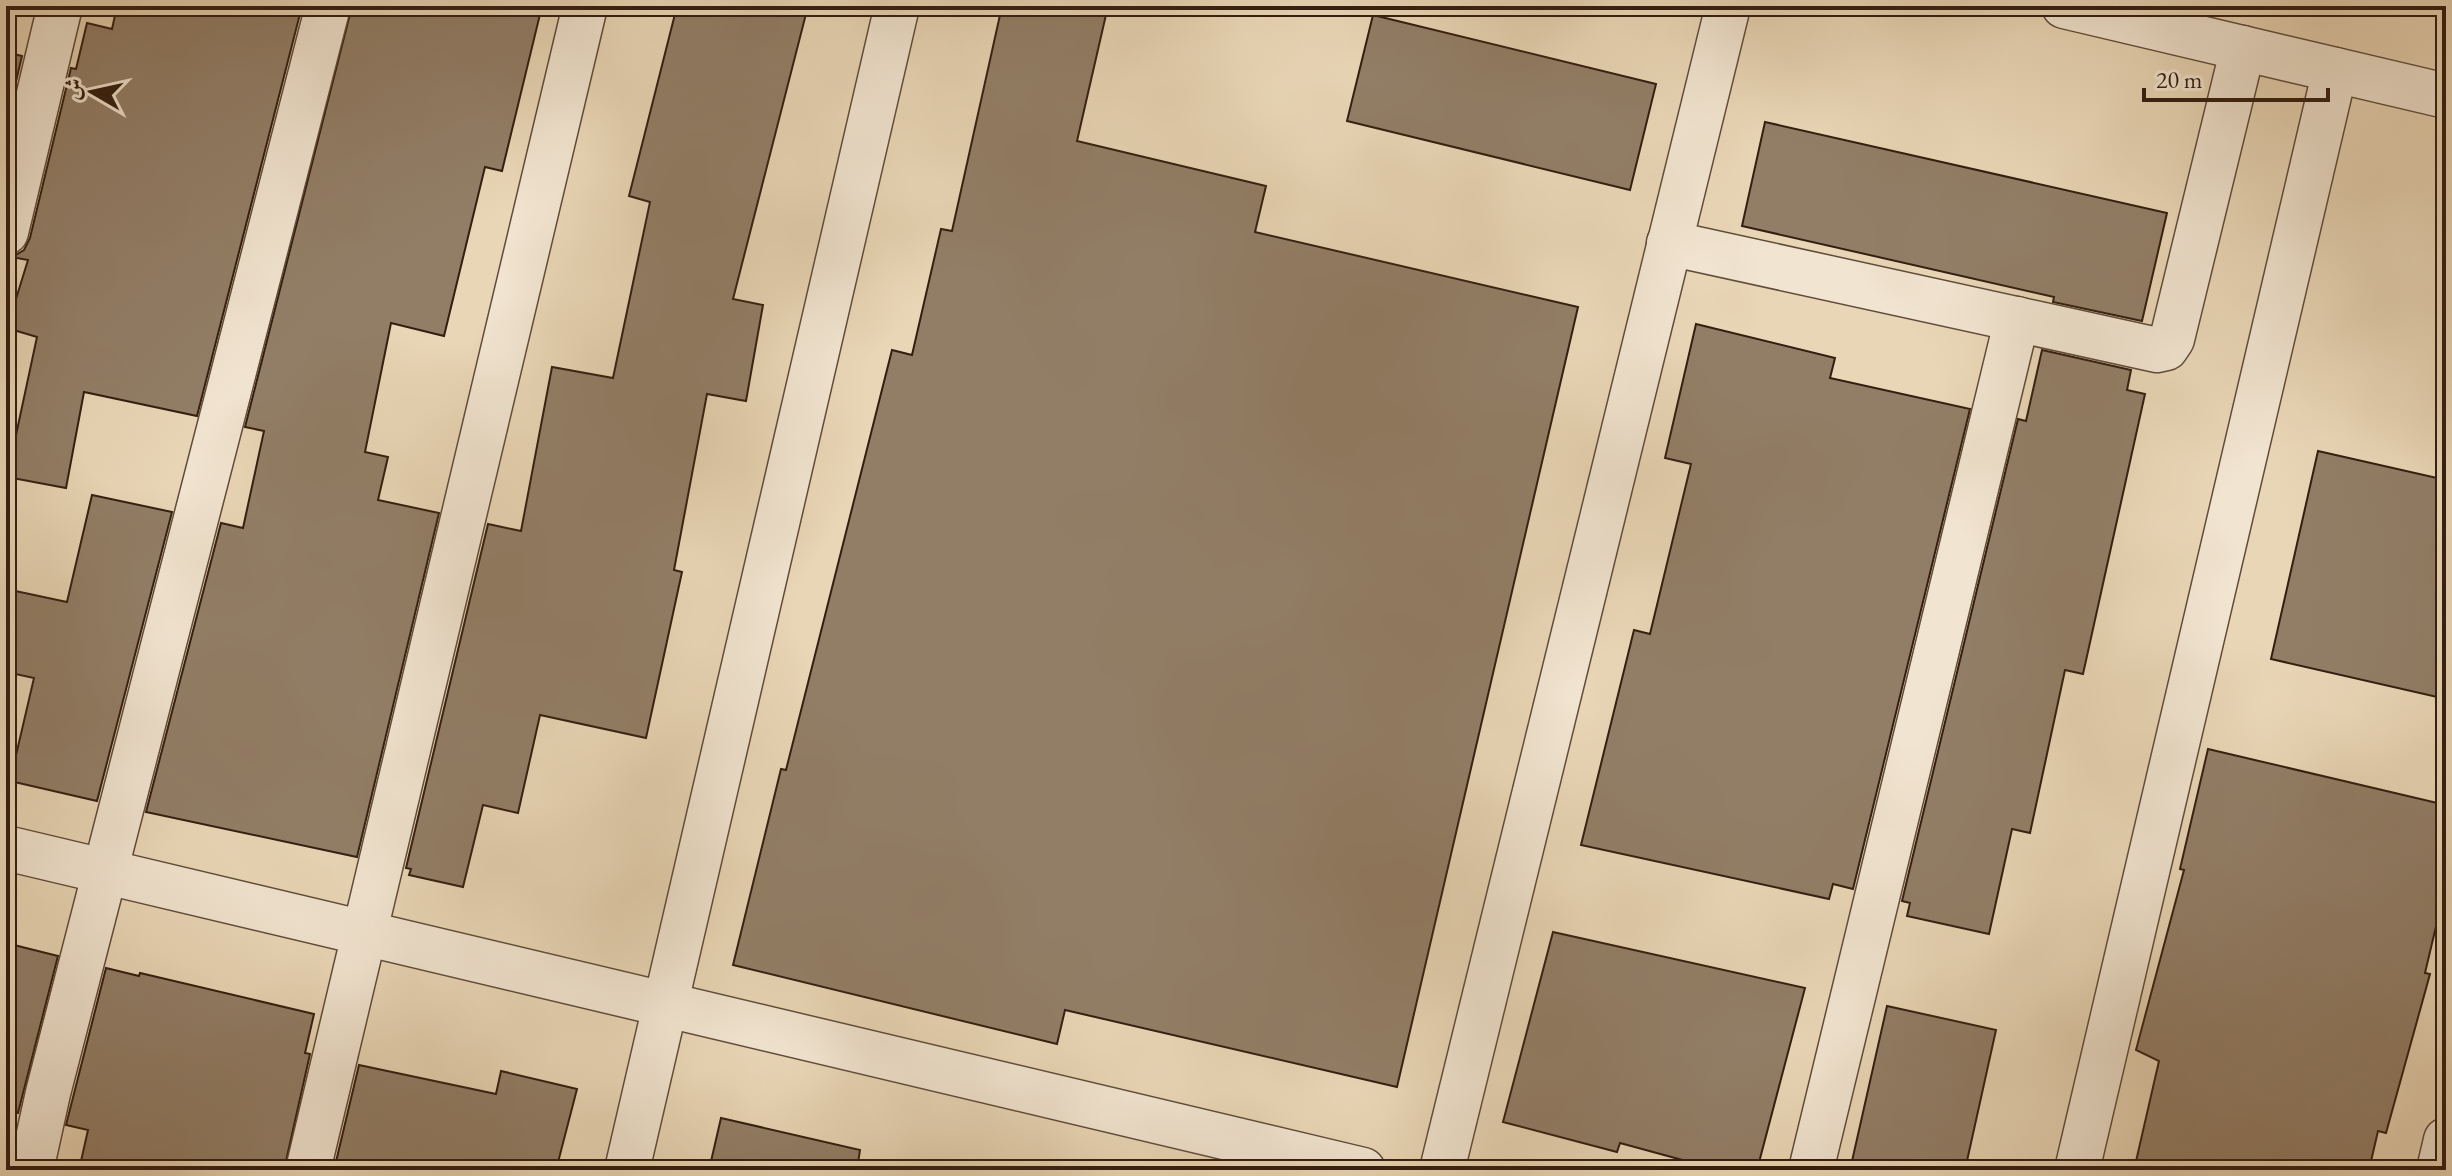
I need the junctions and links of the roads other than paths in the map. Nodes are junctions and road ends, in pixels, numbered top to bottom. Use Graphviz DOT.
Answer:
graph roads {
  1 [pos="60,6"];
  2 [pos="328,6"];
  3 [pos="585,6"];
  4 [pos="897,6"];
  5 [pos="1728,6"];
  6 [pos="2064,6"];
  7 [pos="2243,48"];
  8 [pos="2335,70"];
  9 [pos="2446,96"];
  10 [pos="6,232"];
  11 [pos="1669,243"];
  12 [pos="2017,319"];
  13 [pos="6,848"];
  14 [pos="105,872"];
  15 [pos="365,934"];
  16 [pos="665,1004"];
  17 [pos="2446,1140"];
  18 [pos="31,1170"];
  19 [pos="308,1170"];
  20 [pos="627,1170"];
  21 [pos="1363,1170"];
  22 [pos="1442,1170"];
  23 [pos="1811,1170"];
  24 [pos="2077,1170"];
  25 [pos="2439,1170"];
  1 -- 10 [label="street"];
  2 -- 14 [label="street"];
  3 -- 15 [label="street"];
  4 -- 16 [label="street"];
  5 -- 11 [label="street"];
  6 -- 7 [label="street"];
  7 -- 8 [label="street"];
  7 -- 12 [label="street"];
  8 -- 9 [label="street"];
  8 -- 24 [label="street"];
  11 -- 12 [label="street"];
  11 -- 22 [label="street"];
  12 -- 23 [label="street"];
  13 -- 14 [label="street"];
  14 -- 15 [label="street"];
  14 -- 18 [label="street"];
  15 -- 16 [label="street"];
  15 -- 19 [label="street"];
  16 -- 20 [label="street"];
  16 -- 21 [label="street"];
  17 -- 25 [label="street"];
}
